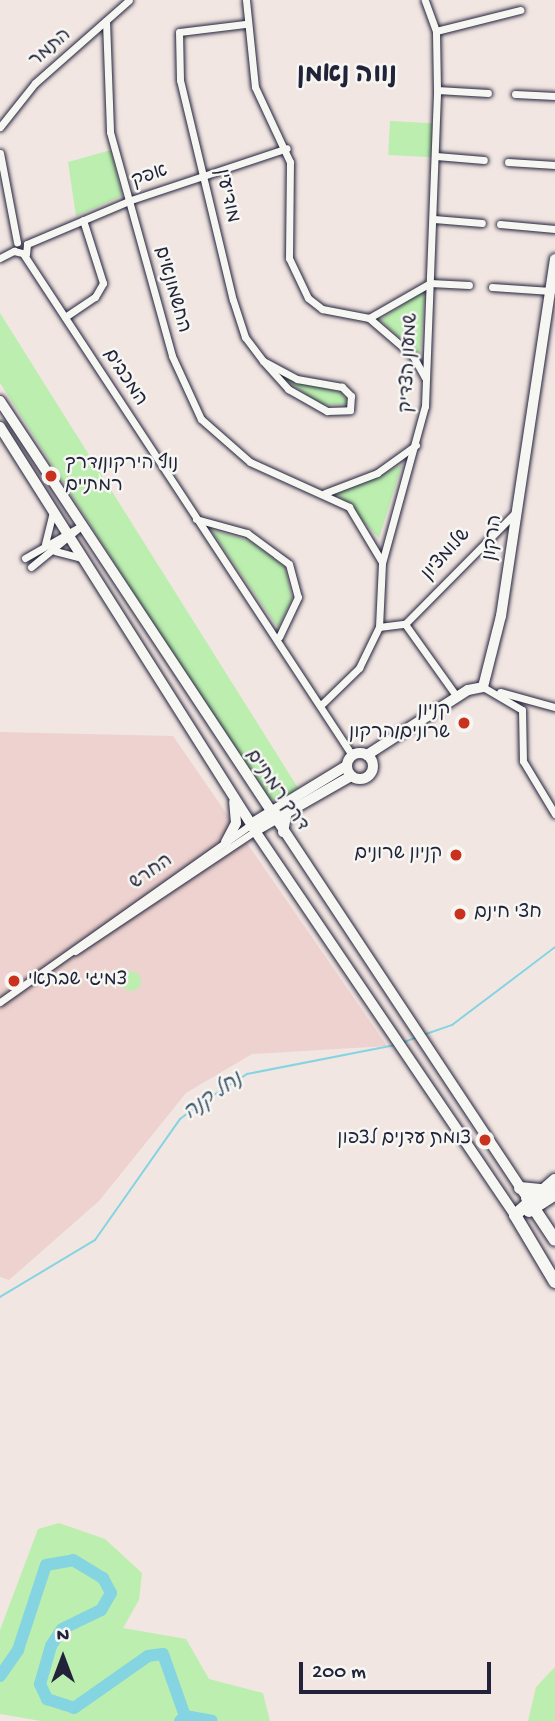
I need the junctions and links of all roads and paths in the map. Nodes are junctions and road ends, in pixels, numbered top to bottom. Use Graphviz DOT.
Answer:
graph roads {
  1 [pos="129,0"];
  2 [pos="246,0"];
  3 [pos="425,0"];
  4 [pos="520,10"];
  5 [pos="106,21"];
  6 [pos="245,24"];
  7 [pos="436,31"];
  8 [pos="437,90"];
  9 [pos="488,93"];
  10 [pos="515,94"];
  11 [pos="555,96"];
  12 [pos="0,127"];
  13 [pos="287,148"];
  14 [pos="0,153"];
  15 [pos="436,156"];
  16 [pos="484,160"];
  17 [pos="508,162"];
  18 [pos="555,165"];
  19 [pos="1,175"];
  20 [pos="205,175"];
  21 [pos="131,200"];
  22 [pos="434,219"];
  23 [pos="83,220"];
  24 [pos="482,223"];
  25 [pos="500,224"];
  26 [pos="555,229"];
  27 [pos="17,242"];
  28 [pos="27,244"];
  29 [pos="14,251"];
  30 [pos="1,254"];
  31 [pos="24,255"];
  32 [pos="555,259"];
  33 [pos="430,282"];
  34 [pos="469,285"];
  35 [pos="492,287"];
  36 [pos="551,291"];
  37 [pos="65,317"];
  38 [pos="369,318"];
  39 [pos="263,361"];
  40 [pos="426,381"];
  41 [pos="0,401"];
  42 [pos="0,427"];
  43 [pos="416,444"];
  44 [pos="325,493"];
  45 [pos="52,509"];
  46 [pos="516,512"];
  47 [pos="196,519"];
  48 [pos="81,526"];
  49 [pos="68,535"];
  50 [pos="44,544"];
  51 [pos="54,551"];
  52 [pos="25,558"];
  53 [pos="82,559"];
  54 [pos="382,563"];
  55 [pos="31,567"];
  56 [pos="405,624"];
  57 [pos="379,627"];
  58 [pos="279,637"];
  59 [pos="483,687"];
  60 [pos="457,697"];
  61 [pos="322,704"];
  62 [pos="555,708"];
  63 [pos="352,755"];
  64 [pos="370,759"];
  65 [pos="349,771"];
  66 [pos="232,792"];
  67 [pos="276,811"];
  68 [pos="555,814"];
  69 [pos="253,827"];
  70 [pos="226,842"];
  71 [pos="74,951"];
  72 [pos="0,1002"];
  73 [pos="555,1180"];
  74 [pos="555,1196"];
  75 [pos="527,1199"];
  76 [pos="515,1215"];
  77 [pos="554,1239"];
  78 [pos="555,1282"];
  1 -- 5 [label="street, התמר"];
  2 -- 6 [label="street"];
  3 -- 7 [label="street, שמעון הצדיק"];
  4 -- 7 [label="street"];
  5 -- 12 [label="street, התמר"];
  5 -- 21 [label="street, החשמונאים"];
  6 -- 13 [label="street"];
  6 -- 20 [label="street, מודיעין"];
  7 -- 8 [label="street, שמעון הצדיק"];
  8 -- 9 [label="street"];
  8 -- 15 [label="street, שמעון הצדיק"];
  10 -- 11 [label="street"];
  13 -- 20 [label="street, אפק"];
  13 -- 38 [label="street"];
  14 -- 19 [label="street"];
  15 -- 16 [label="street"];
  15 -- 22 [label="street, שמעון הצדיק"];
  17 -- 18 [label="street"];
  19 -- 27 [label="street"];
  20 -- 21 [label="street, אפק"];
  20 -- 39 [label="street, מודיעין"];
  21 -- 23 [label="street, אפק"];
  21 -- 44 [label="street, החשמונאים"];
  22 -- 24 [label="street"];
  22 -- 33 [label="street, שמעון הצדיק"];
  23 -- 28 [label="street, אפק"];
  23 -- 37 [label="street"];
  25 -- 26 [label="street"];
  27 -- 28 [label="street"];
  27 -- 29 [label="street"];
  28 -- 31 [label="street"];
  29 -- 30 [label="street"];
  29 -- 31 [label="street"];
  31 -- 37 [label="street, המכבים"];
  32 -- 36 [label="street, הרקון"];
  33 -- 34 [label="street"];
  33 -- 38 [label="street"];
  33 -- 40 [label="street, שמעון הצדיק"];
  35 -- 36 [label="street"];
  36 -- 46 [label="street, הרקון"];
  37 -- 47 [label="street, המכבים"];
  38 -- 40 [label="street"];
  39 -- 39 [label="street, מודיעין"];
  40 -- 43 [label="street, שמעון הצדיק"];
  41 -- 48 [label="main road, דרך רמתיים"];
  42 -- 45 [label="main road, דרך רמתיים"];
  43 -- 44 [label="street"];
  43 -- 54 [label="street, שמעון הצדיק"];
  44 -- 54 [label="street, החשמונאים"];
  45 -- 49 [label="main road, דרך רמתיים"];
  45 -- 50 [label="street"];
  46 -- 56 [label="street, שלומציון"];
  46 -- 59 [label="street, הרקון"];
  47 -- 58 [label="street, המכבים"];
  47 -- 58 [label="street"];
  48 -- 49 [label="street"];
  48 -- 67 [label="main road, דרך רמתיים"];
  49 -- 50 [label="street"];
  49 -- 51 [label="street"];
  49 -- 53 [label="main road, דרך רמתיים"];
  50 -- 52 [label="street"];
  51 -- 53 [label="street"];
  51 -- 55 [label="street"];
  53 -- 66 [label="main road, דרך רמתיים"];
  54 -- 57 [label="street, שמעון הצדיק"];
  56 -- 57 [label="street"];
  56 -- 60 [label="street"];
  57 -- 61 [label="street, שמעון הצדיק"];
  58 -- 61 [label="street, המכבים"];
  59 -- 60 [label="street"];
  59 -- 62 [label="street"];
  59 -- 68 [label="street"];
  60 -- 64 [label="street"];
  61 -- 63 [label="street, המכבים"];
  63 -- 64 [label="street"];
  63 -- 65 [label="street"];
  64 -- 65 [label="street"];
  65 -- 67 [label="street"];
  66 -- 69 [label="main road, דרך רמתיים"];
  66 -- 70 [label="main road"];
  67 -- 69 [label="street"];
  67 -- 75 [label="main road, דרך רמתיים"];
  69 -- 70 [label="street, החרש"];
  69 -- 71 [label="street, החרש"];
  69 -- 76 [label="main road, דרך רמתיים"];
  70 -- 71 [label="street, החרש"];
  71 -- 72 [label="street, החרש"];
  73 -- 75 [label="highway"];
  74 -- 75 [label="highway"];
  74 -- 77 [label="highway"];
  75 -- 76 [label="highway"];
  75 -- 77 [label="highway"];
  76 -- 78 [label="highway"];
}
